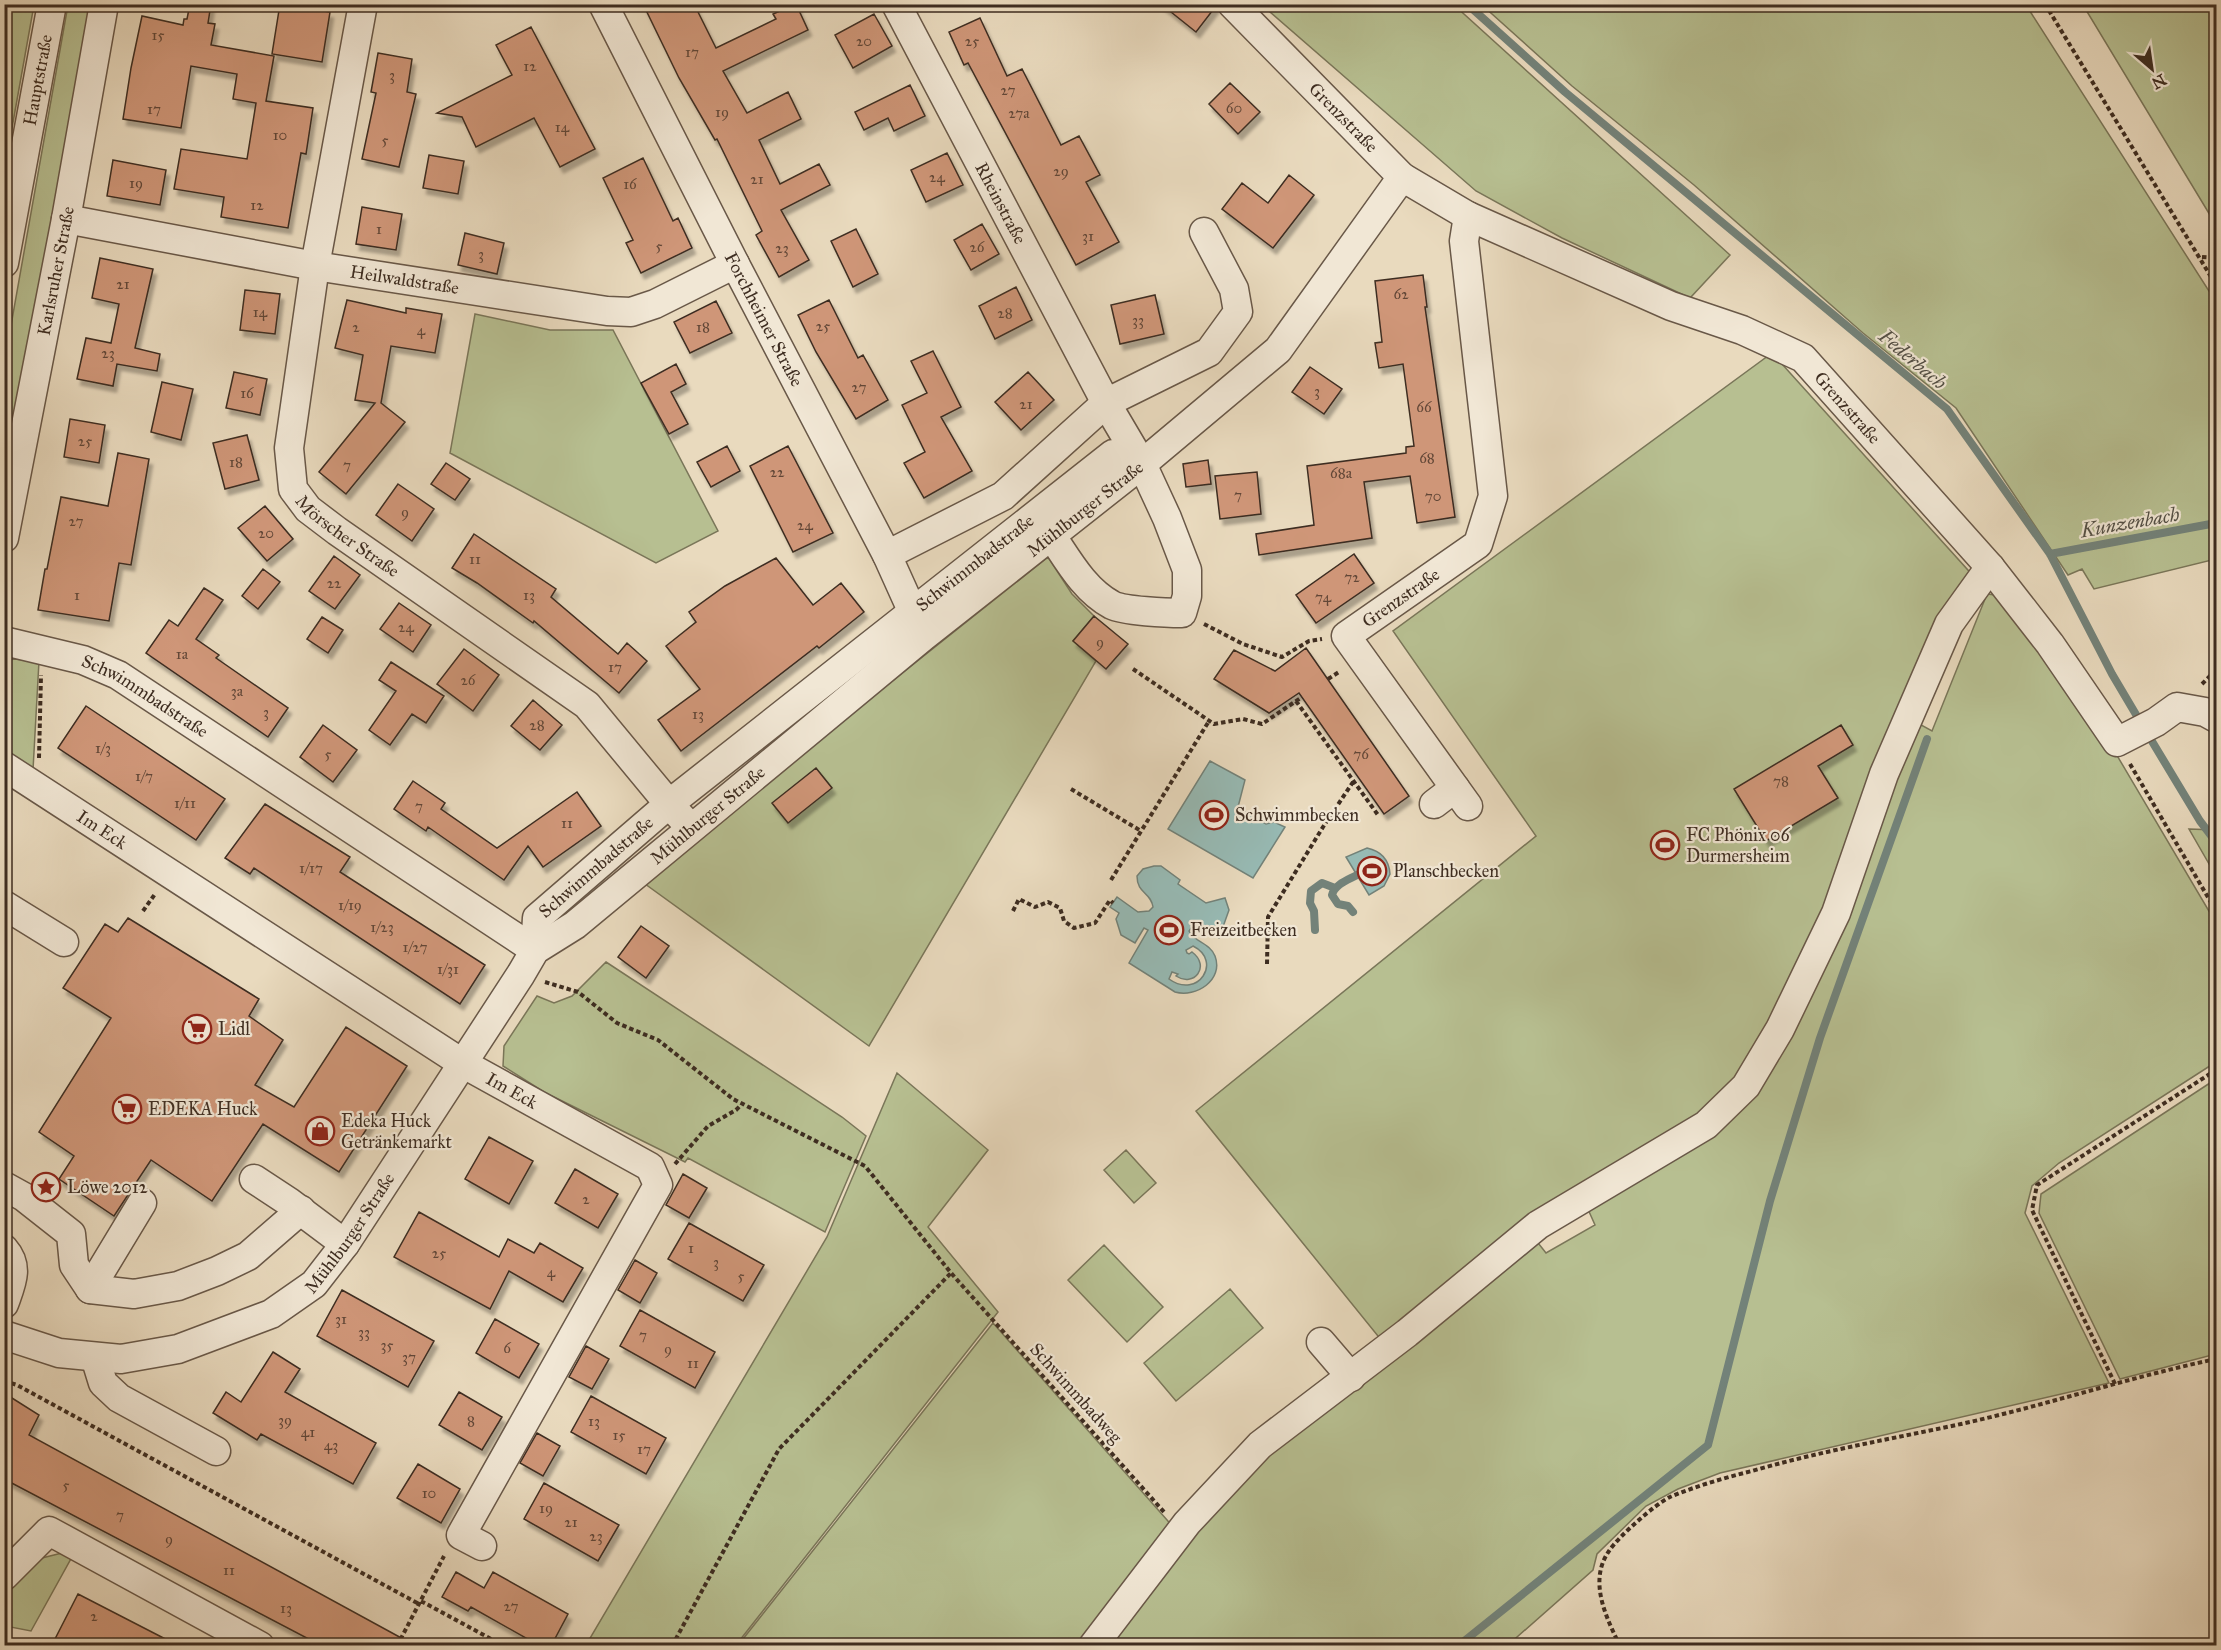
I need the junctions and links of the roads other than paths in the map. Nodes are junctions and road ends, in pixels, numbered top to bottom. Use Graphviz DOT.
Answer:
graph roads {
  1 [pos="52,4"];
  2 [pos="104,4"];
  3 [pos="363,4"];
  4 [pos="603,4"];
  5 [pos="896,4"];
  6 [pos="1232,4"];
  7 [pos="1402,177"];
  8 [pos="1468,216"];
  9 [pos="66,219"];
  10 [pos="1204,232"];
  11 [pos="4,263"];
  12 [pos="735,264"];
  13 [pos="315,266"];
  14 [pos="1106,403"];
  15 [pos="1142,464"];
  16 [pos="1051,535"];
  17 [pos="4,538"];
  18 [pos="887,555"];
  19 [pos="1990,567"];
  20 [pos="918,624"];
  21 [pos="4,641"];
  22 [pos="2217,718"];
  23 [pos="4,766"];
  24 [pos="1452,800"];
  25 [pos="669,804"];
  26 [pos="691,828"];
  27 [pos="4,905"];
  28 [pos="64,942"];
  29 [pos="535,950"];
  30 [pos="462,1063"];
  31 [pos="254,1179"];
  32 [pos="4,1186"];
  33 [pos="142,1203"];
  34 [pos="301,1210"];
  35 [pos="345,1244"];
  36 [pos="4,1249"];
  37 [pos="90,1289"];
  38 [pos="4,1304"];
  39 [pos="4,1335"];
  40 [pos="1321,1342"];
  41 [pos="95,1357"];
  42 [pos="1351,1377"];
  43 [pos="216,1451"];
  44 [pos="471,1541"];
  45 [pos="4,1576"];
  46 [pos="260,1646"];
  47 [pos="1093,1646"];
  1 -- 11 [label="street, Hauptstraße"];
  2 -- 9 [label="street, Karlsruher Straße"];
  3 -- 13 [label="street, Mörscher Straße"];
  4 -- 12 [label="street, Forchheimer Straße"];
  5 -- 14 [label="street, Rheinstraße"];
  6 -- 7 [label="street, Grenzstraße"];
  7 -- 8 [label="street, Grenzstraße"];
  7 -- 15 [label="street, Mühlburger Straße"];
  8 -- 19 [label="street, Grenzstraße"];
  8 -- 24 [label="street, Grenzstraße"];
  9 -- 13 [label="street, Heilwaldstraße"];
  9 -- 17 [label="street, Karlsruher Straße"];
  10 -- 14 [label="street"];
  12 -- 13 [label="street, Heilwaldstraße"];
  12 -- 18 [label="street, Forchheimer Straße"];
  13 -- 25 [label="street, Mörscher Straße"];
  14 -- 15 [label="street, Rheinstraße"];
  14 -- 18 [label="street, Schwimmbadstraße"];
  15 -- 16 [label="street, Mühlburger Straße"];
  15 -- 16 [label="street, Rheinstraße"];
  15 -- 20 [label="street, Schwimmbadstraße"];
  16 -- 20 [label="street, Mühlburger Straße"];
  18 -- 20 [label="street, Forchheimer Straße"];
  19 -- 22 [label="street, Grenzstraße"];
  19 -- 42 [label="street"];
  20 -- 25 [label="street, Schwimmbadstraße"];
  20 -- 26 [label="street, Mühlburger Straße"];
  21 -- 29 [label="street, Schwimmbadstraße"];
  23 -- 30 [label="street, Im Eck"];
  25 -- 26 [label="street, Mörscher Straße"];
  25 -- 29 [label="street, Schwimmbadstraße"];
  26 -- 29 [label="street, Mühlburger Straße"];
  27 -- 28 [label="street"];
  29 -- 30 [label="street, Mühlburger Straße"];
  30 -- 35 [label="street, Mühlburger Straße"];
  30 -- 44 [label="street, Im Eck"];
  31 -- 34 [label="street"];
  32 -- 37 [label="street"];
  33 -- 37 [label="street"];
  34 -- 35 [label="street"];
  34 -- 37 [label="street"];
  35 -- 41 [label="street, Mühlburger Straße"];
  36 -- 38 [label="street"];
  39 -- 41 [label="street, Mühlburger Straße"];
  40 -- 42 [label="street"];
  41 -- 43 [label="street"];
  42 -- 47 [label="street"];
  45 -- 46 [label="street"];
}
